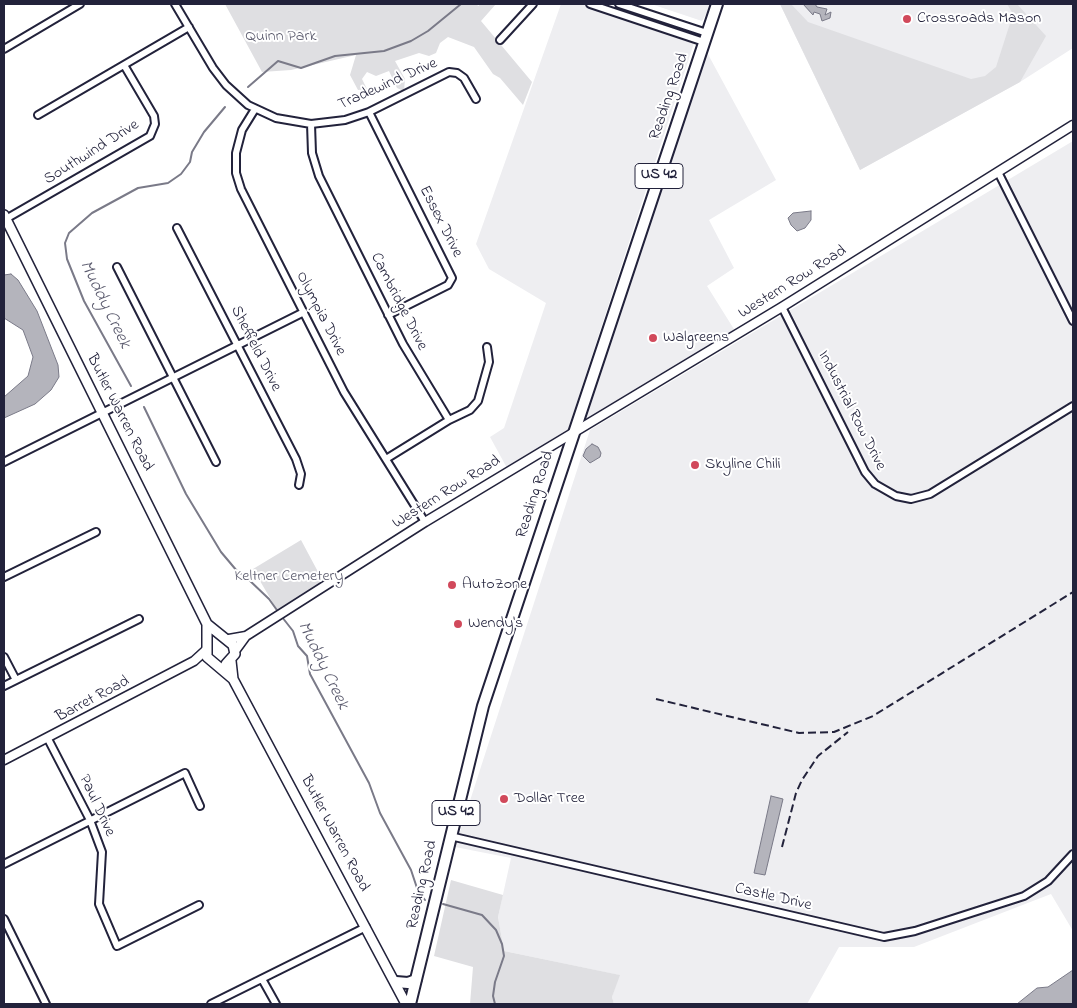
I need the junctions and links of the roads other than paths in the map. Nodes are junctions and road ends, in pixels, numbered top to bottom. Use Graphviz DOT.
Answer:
graph roads {
  1 [pos="80,4"];
  2 [pos="175,4"];
  3 [pos="534,4"];
  4 [pos="590,4"];
  5 [pos="619,4"];
  6 [pos="717,4"];
  7 [pos="189,27"];
  8 [pos="706,38"];
  9 [pos="500,40"];
  10 [pos="4,48"];
  11 [pos="124,65"];
  12 [pos="476,99"];
  13 [pos="255,109"];
  14 [pos="369,112"];
  15 [pos="38,115"];
  16 [pos="311,124"];
  17 [pos="1073,125"];
  18 [pos="998,172"];
  19 [pos="4,218"];
  20 [pos="177,228"];
  21 [pos="117,267"];
  22 [pos="782,307"];
  23 [pos="304,312"];
  24 [pos="388,315"];
  25 [pos="1073,321"];
  26 [pos="238,345"];
  27 [pos="487,347"];
  28 [pos="173,379"];
  29 [pos="1073,406"];
  30 [pos="102,414"];
  31 [pos="449,420"];
  32 [pos="573,432"];
  33 [pos="386,459"];
  34 [pos="4,462"];
  35 [pos="216,462"];
  36 [pos="299,484"];
  37 [pos="425,522"];
  38 [pos="96,532"];
  39 [pos="4,578"];
  40 [pos="139,619"];
  41 [pos="207,624"];
  42 [pos="246,636"];
  43 [pos="226,638"];
  44 [pos="207,646"];
  45 [pos="235,651"];
  46 [pos="4,657"];
  47 [pos="231,661"];
  48 [pos="194,662"];
  49 [pos="214,664"];
  50 [pos="16,680"];
  51 [pos="233,680"];
  52 [pos="4,686"];
  53 [pos="48,739"];
  54 [pos="4,760"];
  55 [pos="200,806"];
  56 [pos="90,820"];
  57 [pos="450,836"];
  58 [pos="1073,854"];
  59 [pos="4,864"];
  60 [pos="199,905"];
  61 [pos="4,919"];
  62 [pos="366,927"];
  63 [pos="262,979"];
  64 [pos="416,980"];
  65 [pos="396,982"];
  66 [pos="46,1004"];
  67 [pos="211,1004"];
  68 [pos="276,1004"];
  69 [pos="408,1004"];
  1 -- 10 [label="street"];
  2 -- 7 [label="street, Tradewind Drive"];
  3 -- 9 [label="street"];
  4 -- 8 [label="street"];
  5 -- 8 [label="street"];
  6 -- 8 [label="main road, Reading Road / US 42"];
  7 -- 11 [label="street"];
  7 -- 13 [label="street, Tradewind Drive"];
  8 -- 32 [label="main road, Reading Road / US 42"];
  11 -- 15 [label="street"];
  11 -- 19 [label="street, Southwind Drive"];
  12 -- 14 [label="street, Tradewind Drive"];
  13 -- 16 [label="street, Tradewind Drive"];
  13 -- 23 [label="street, Olympia Drive"];
  14 -- 16 [label="street, Tradewind Drive"];
  14 -- 24 [label="street, Essex Drive"];
  16 -- 24 [label="street, Cambridge Drive"];
  17 -- 18 [label="street, Western Row Road"];
  18 -- 22 [label="street, Western Row Road"];
  18 -- 25 [label="street"];
  19 -- 30 [label="main road, Butler Warren Road"];
  20 -- 26 [label="street, Sheffield Drive"];
  21 -- 28 [label="street"];
  22 -- 29 [label="street, Industrial Row Drive"];
  22 -- 32 [label="street, Western Row Road"];
  23 -- 26 [label="street"];
  23 -- 33 [label="street, Olympia Drive"];
  24 -- 31 [label="street, Cambridge Drive"];
  26 -- 28 [label="street"];
  26 -- 36 [label="street, Sheffield Drive"];
  27 -- 31 [label="street"];
  28 -- 30 [label="street"];
  28 -- 35 [label="street"];
  30 -- 34 [label="street"];
  30 -- 41 [label="main road, Butler Warren Road"];
  31 -- 33 [label="street"];
  32 -- 37 [label="street, Western Row Road"];
  32 -- 57 [label="main road, Reading Road / US 42"];
  33 -- 37 [label="street, Olympia Drive"];
  37 -- 42 [label="street, Western Row Road"];
  38 -- 39 [label="street"];
  40 -- 50 [label="street"];
  41 -- 43 [label="main road, Butler Warren Road"];
  41 -- 44 [label="main road, Butler Warren Road"];
  42 -- 43 [label="street, Western Row Road"];
  42 -- 45 [label="street, Western Row Road"];
  43 -- 44 [label="main road"];
  43 -- 45 [label="main road, Butler Warren Road"];
  44 -- 48 [label="street, Barret Road"];
  44 -- 49 [label="main road, Butler Warren Road"];
  45 -- 47 [label="main road, Butler Warren Road"];
  46 -- 50 [label="street"];
  47 -- 49 [label="main road"];
  47 -- 51 [label="main road, Butler Warren Road"];
  48 -- 49 [label="street, Barret Road"];
  48 -- 53 [label="street, Barret Road"];
  49 -- 51 [label="main road, Butler Warren Road"];
  50 -- 52 [label="street"];
  51 -- 62 [label="main road, Butler Warren Road"];
  53 -- 54 [label="street, Barret Road"];
  53 -- 56 [label="street, Paul Drive"];
  55 -- 56 [label="street"];
  56 -- 59 [label="street"];
  56 -- 60 [label="street, Paul Drive"];
  57 -- 58 [label="street, Castle Drive"];
  57 -- 64 [label="main road, Reading Road / US 42"];
  61 -- 66 [label="street"];
  62 -- 63 [label="street"];
  62 -- 65 [label="main road, Butler Warren Road"];
  63 -- 67 [label="street"];
  63 -- 68 [label="street"];
  64 -- 65 [label="main road"];
  64 -- 69 [label="main road, Reading Road / US 42"];
  65 -- 69 [label="main road, Butler Warren Road"];
}
